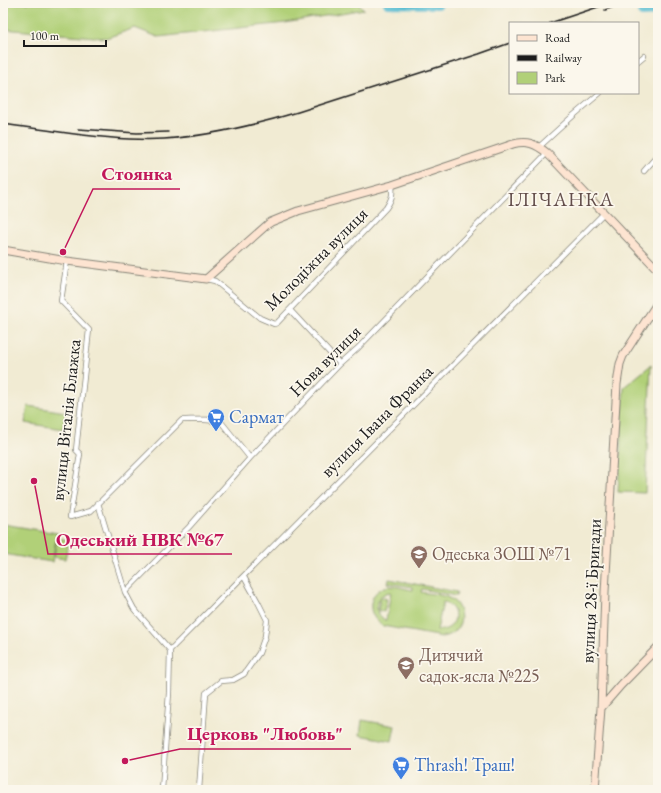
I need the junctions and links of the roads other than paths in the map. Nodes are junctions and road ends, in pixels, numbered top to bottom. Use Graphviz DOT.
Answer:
graph roads {
  1 [pos="644,56"];
  2 [pos="639,60"];
  3 [pos="599,94"];
  4 [pos="539,147"];
  5 [pos="547,153"];
  6 [pos="658,155"];
  7 [pos="644,171"];
  8 [pos="392,185"];
  9 [pos="604,212"];
  10 [pos="3,250"];
  11 [pos="67,261"];
  12 [pos="658,270"];
  13 [pos="206,279"];
  14 [pos="658,302"];
  15 [pos="290,310"];
  16 [pos="340,364"];
  17 [pos="250,458"];
  18 [pos="98,503"];
  19 [pos="244,577"];
  20 [pos="125,592"];
  21 [pos="658,647"];
  22 [pos="170,650"];
  23 [pos="601,708"];
  24 [pos="164,790"];
  25 [pos="199,790"];
  26 [pos="595,790"];
  1 -- 2 [label="street"];
  3 -- 4 [label="street"];
  4 -- 5 [label="street"];
  4 -- 8 [label="street"];
  5 -- 9 [label="street"];
  5 -- 16 [label="street, Нова вулиця"];
  6 -- 7 [label="street"];
  8 -- 13 [label="street"];
  8 -- 15 [label="street, Молодіжна вулиця"];
  9 -- 12 [label="street"];
  9 -- 19 [label="street, вулиця Івана Франка"];
  10 -- 11 [label="street"];
  11 -- 13 [label="street"];
  11 -- 18 [label="street, вулиця Віталія Блажка"];
  13 -- 15 [label="street, Молодіжна вулиця"];
  14 -- 23 [label="street, вулиця 28-ї Бригади"];
  15 -- 16 [label="street"];
  16 -- 17 [label="street, Нова вулиця"];
  17 -- 18 [label="street"];
  17 -- 20 [label="street, Нова вулиця"];
  18 -- 20 [label="street"];
  19 -- 22 [label="street, вулиця Івана Франка"];
  19 -- 25 [label="street"];
  20 -- 22 [label="street"];
  21 -- 23 [label="street"];
  22 -- 24 [label="street"];
  23 -- 26 [label="street, вулиця 28-ї Бригади"];
}
